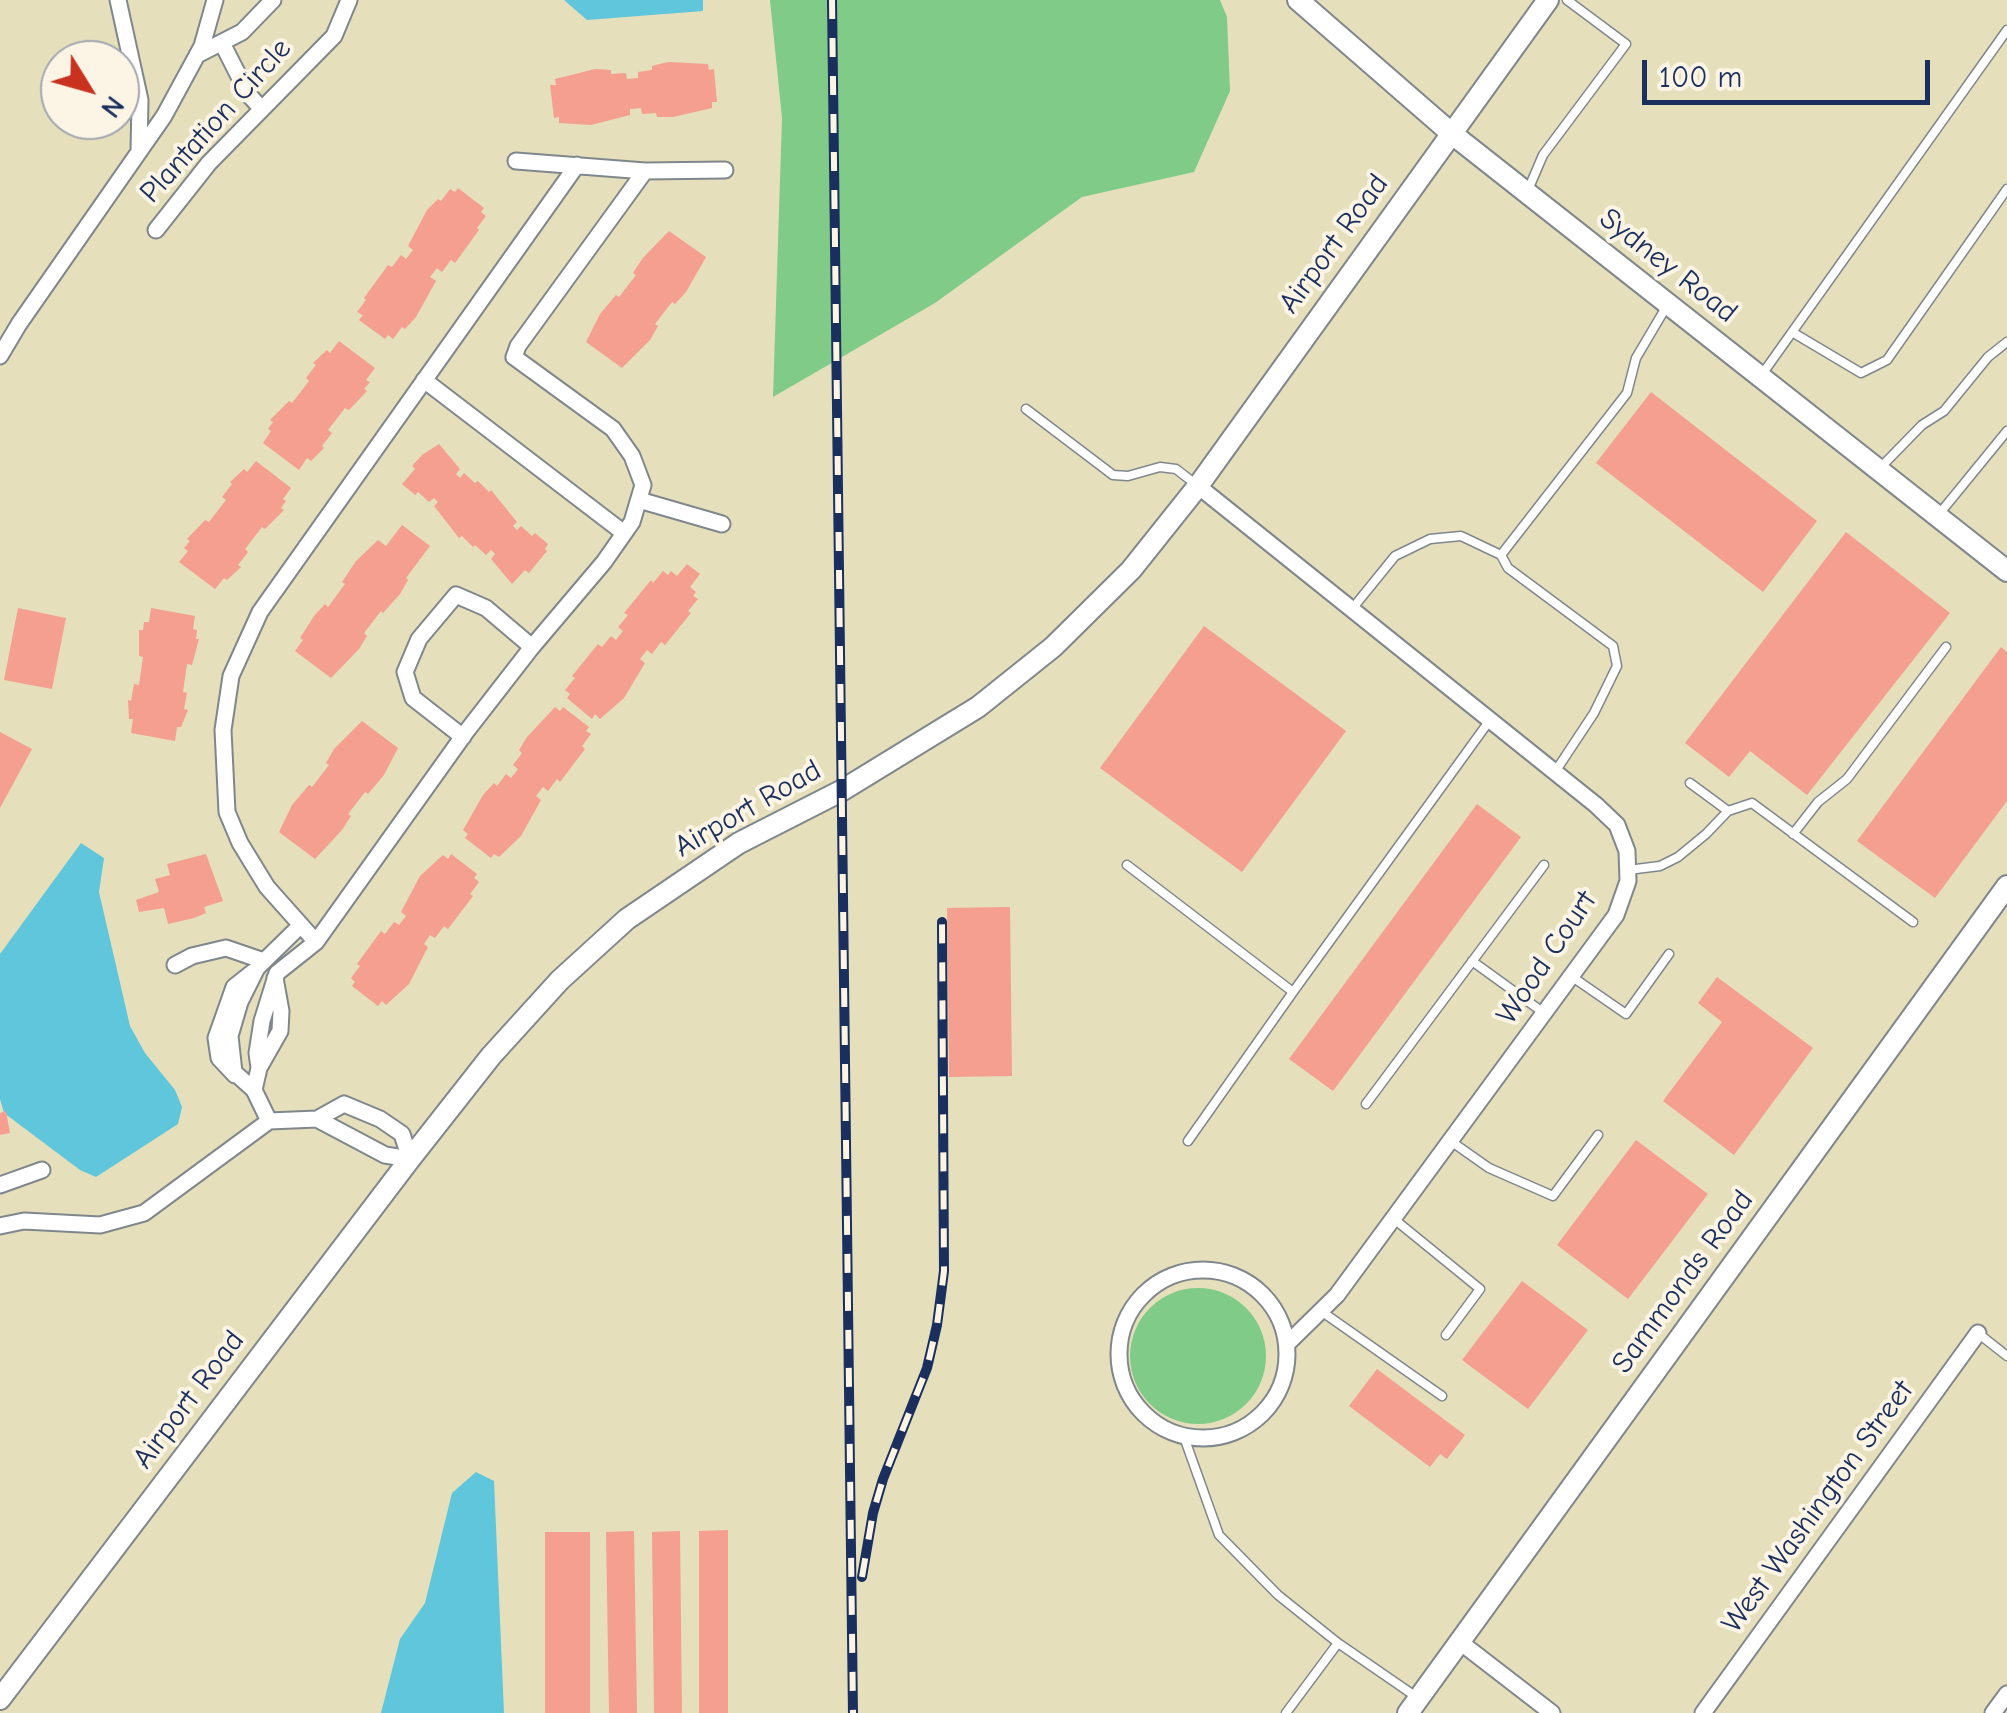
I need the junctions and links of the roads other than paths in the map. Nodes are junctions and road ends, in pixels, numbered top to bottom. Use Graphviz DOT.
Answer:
graph roads {
  1 [pos="118,0"];
  2 [pos="216,0"];
  3 [pos="273,0"];
  4 [pos="349,0"];
  5 [pos="1548,0"];
  6 [pos="1567,0"];
  7 [pos="1302,1"];
  8 [pos="2007,30"];
  9 [pos="222,42"];
  10 [pos="197,55"];
  11 [pos="260,108"];
  12 [pos="1450,133"];
  13 [pos="140,151"];
  14 [pos="516,161"];
  15 [pos="577,165"];
  16 [pos="645,170"];
  17 [pos="725,170"];
  18 [pos="2007,189"];
  19 [pos="1527,193"];
  20 [pos="156,230"];
  21 [pos="1668,304"];
  22 [pos="0,322"];
  23 [pos="19,324"];
  24 [pos="1792,332"];
  25 [pos="2007,342"];
  26 [pos="0,356"];
  27 [pos="1760,377"];
  28 [pos="424,380"];
  29 [pos="1026,408"];
  30 [pos="2007,431"];
  31 [pos="1879,470"];
  32 [pos="1198,486"];
  33 [pos="639,500"];
  34 [pos="1938,517"];
  35 [pos="722,524"];
  36 [pos="624,534"];
  37 [pos="1500,556"];
  38 [pos="2007,572"];
  39 [pos="1352,609"];
  40 [pos="532,646"];
  41 [pos="1946,647"];
  42 [pos="1490,720"];
  43 [pos="463,736"];
  44 [pos="1555,772"];
  45 [pos="1690,783"];
  46 [pos="1728,811"];
  47 [pos="1793,834"];
  48 [pos="1127,864"];
  49 [pos="1544,865"];
  50 [pos="1628,870"];
  51 [pos="2007,886"];
  52 [pos="1912,922"];
  53 [pos="301,925"];
  54 [pos="316,942"];
  55 [pos="1669,954"];
  56 [pos="1472,961"];
  57 [pos="262,964"];
  58 [pos="175,965"];
  59 [pos="1571,976"];
  60 [pos="1294,992"];
  61 [pos="1544,1014"];
  62 [pos="248,1087"];
  63 [pos="1366,1104"];
  64 [pos="316,1119"];
  65 [pos="269,1120"];
  66 [pos="1598,1135"];
  67 [pos="1188,1141"];
  68 [pos="1452,1142"];
  69 [pos="410,1159"];
  70 [pos="42,1170"];
  71 [pos="0,1185"];
  72 [pos="1394,1219"];
  73 [pos="0,1225"];
  74 [pos="1321,1311"];
  75 [pos="1978,1333"];
  76 [pos="1446,1336"];
  77 [pos="1287,1344"];
  78 [pos="2007,1356"];
  79 [pos="1442,1396"];
  80 [pos="1184,1437"];
  81 [pos="1460,1642"];
  82 [pos="1338,1643"];
  83 [pos="2007,1694"];
  84 [pos="0,1699"];
  85 [pos="1413,1706"];
  86 [pos="1286,1713"];
  87 [pos="1552,1713"];
  88 [pos="1703,1713"];
  89 [pos="1993,1713"];
  1 -- 13 [label="street, Plantation Circle"];
  2 -- 10 [label="street, Plantation Circle"];
  3 -- 9 [label="street"];
  4 -- 11 [label="street, Plantation Circle"];
  5 -- 12 [label="street, Airport Road"];
  6 -- 19 [label="lane"];
  7 -- 12 [label="street, Sydney Road"];
  8 -- 24 [label="lane"];
  9 -- 10 [label="street"];
  9 -- 11 [label="street"];
  10 -- 13 [label="street, Plantation Circle"];
  11 -- 20 [label="street, Plantation Circle"];
  12 -- 19 [label="street, Sydney Road"];
  12 -- 32 [label="street, Airport Road"];
  13 -- 23 [label="street, Plantation Circle"];
  14 -- 15 [label="street"];
  15 -- 16 [label="street"];
  15 -- 28 [label="street"];
  16 -- 17 [label="street"];
  16 -- 33 [label="street"];
  18 -- 24 [label="lane"];
  19 -- 21 [label="street, Sydney Road"];
  21 -- 27 [label="street, Sydney Road"];
  21 -- 37 [label="lane"];
  22 -- 23 [label="street"];
  23 -- 26 [label="street, Plantation Circle"];
  24 -- 27 [label="lane"];
  25 -- 31 [label="lane"];
  27 -- 31 [label="street, Sydney Road"];
  28 -- 36 [label="street"];
  28 -- 53 [label="street"];
  29 -- 32 [label="lane"];
  30 -- 34 [label="lane"];
  31 -- 34 [label="street, Sydney Road"];
  32 -- 39 [label="street, Wood Court"];
  32 -- 69 [label="street, Airport Road"];
  33 -- 35 [label="street"];
  33 -- 36 [label="street"];
  34 -- 38 [label="street, Sydney Road"];
  36 -- 40 [label="street"];
  37 -- 39 [label="lane"];
  37 -- 44 [label="lane"];
  39 -- 42 [label="street, Wood Court"];
  40 -- 43 [label="street"];
  40 -- 43 [label="street"];
  41 -- 47 [label="lane"];
  42 -- 44 [label="street, Wood Court"];
  42 -- 60 [label="lane"];
  43 -- 54 [label="street"];
  44 -- 50 [label="street, Wood Court"];
  45 -- 46 [label="lane"];
  46 -- 47 [label="lane"];
  46 -- 50 [label="lane"];
  47 -- 52 [label="lane"];
  48 -- 60 [label="lane"];
  49 -- 56 [label="lane"];
  50 -- 59 [label="street, Wood Court"];
  51 -- 81 [label="street, Sammonds Road"];
  53 -- 54 [label="street"];
  53 -- 57 [label="street"];
  54 -- 62 [label="street"];
  55 -- 59 [label="lane"];
  56 -- 61 [label="lane"];
  56 -- 63 [label="lane"];
  57 -- 58 [label="street"];
  57 -- 62 [label="street"];
  59 -- 61 [label="street, Wood Court"];
  60 -- 67 [label="lane"];
  61 -- 68 [label="street, Wood Court"];
  62 -- 65 [label="street"];
  64 -- 65 [label="street"];
  64 -- 69 [label="street"];
  64 -- 69 [label="street"];
  65 -- 73 [label="street"];
  66 -- 68 [label="lane"];
  68 -- 72 [label="street, Wood Court"];
  69 -- 84 [label="street, Airport Road"];
  70 -- 71 [label="street"];
  72 -- 74 [label="street, Wood Court"];
  72 -- 76 [label="lane"];
  74 -- 77 [label="street, Wood Court"];
  74 -- 79 [label="lane"];
  75 -- 78 [label="lane"];
  75 -- 88 [label="street, West Washington Street"];
  77 -- 80 [label="street"];
  77 -- 80 [label="street"];
  80 -- 82 [label="lane"];
  81 -- 85 [label="street, Sammonds Road"];
  81 -- 87 [label="street"];
  82 -- 85 [label="lane"];
  82 -- 86 [label="lane"];
  83 -- 89 [label="street"];
}
